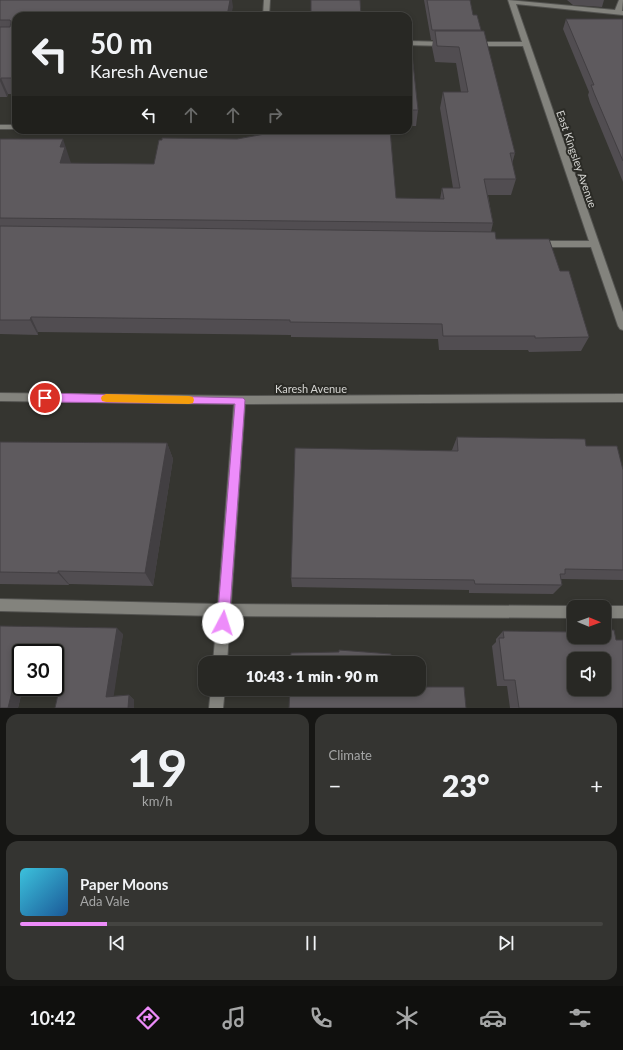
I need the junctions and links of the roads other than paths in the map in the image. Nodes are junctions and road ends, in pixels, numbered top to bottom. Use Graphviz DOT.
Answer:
graph roads {
  1 [pos="268,0"];
  2 [pos="622,0"];
  3 [pos="511,1"];
  4 [pos="266,12"];
  5 [pos="620,13"];
  6 [pos="412,43"];
  7 [pos="455,44"];
  8 [pos="463,44"];
  9 [pos="526,44"];
  10 [pos="0,127"];
  11 [pos="12,127"];
  12 [pos="532,244"];
  13 [pos="595,244"];
  14 [pos="623,326"];
  15 [pos="0,397"];
  16 [pos="623,398"];
  17 [pos="240,400"];
  18 [pos="0,605"];
  19 [pos="224,610"];
  20 [pos="567,612"];
  21 [pos="611,612"];
  22 [pos="623,612"];
  23 [pos="221,656"];
  24 [pos="217,696"];
  25 [pos="216,708"];
  1 -- 4 [label="street"];
  2 -- 5 [label="street"];
  3 -- 5 [label="street"];
  3 -- 9 [label="street, East Kingsley Avenue"];
  6 -- 7 [label="street"];
  8 -- 9 [label="street"];
  9 -- 13 [label="street, East Kingsley Avenue"];
  10 -- 11 [label="street"];
  12 -- 13 [label="street"];
  13 -- 14 [label="street, East Kingsley Avenue"];
  15 -- 17 [label="street, Karesh Avenue"];
  16 -- 17 [label="street, Karesh Avenue"];
  17 -- 19 [label="street"];
  18 -- 19 [label="street"];
  19 -- 20 [label="street"];
  19 -- 23 [label="street"];
  21 -- 22 [label="street"];
  24 -- 25 [label="street"];
}
